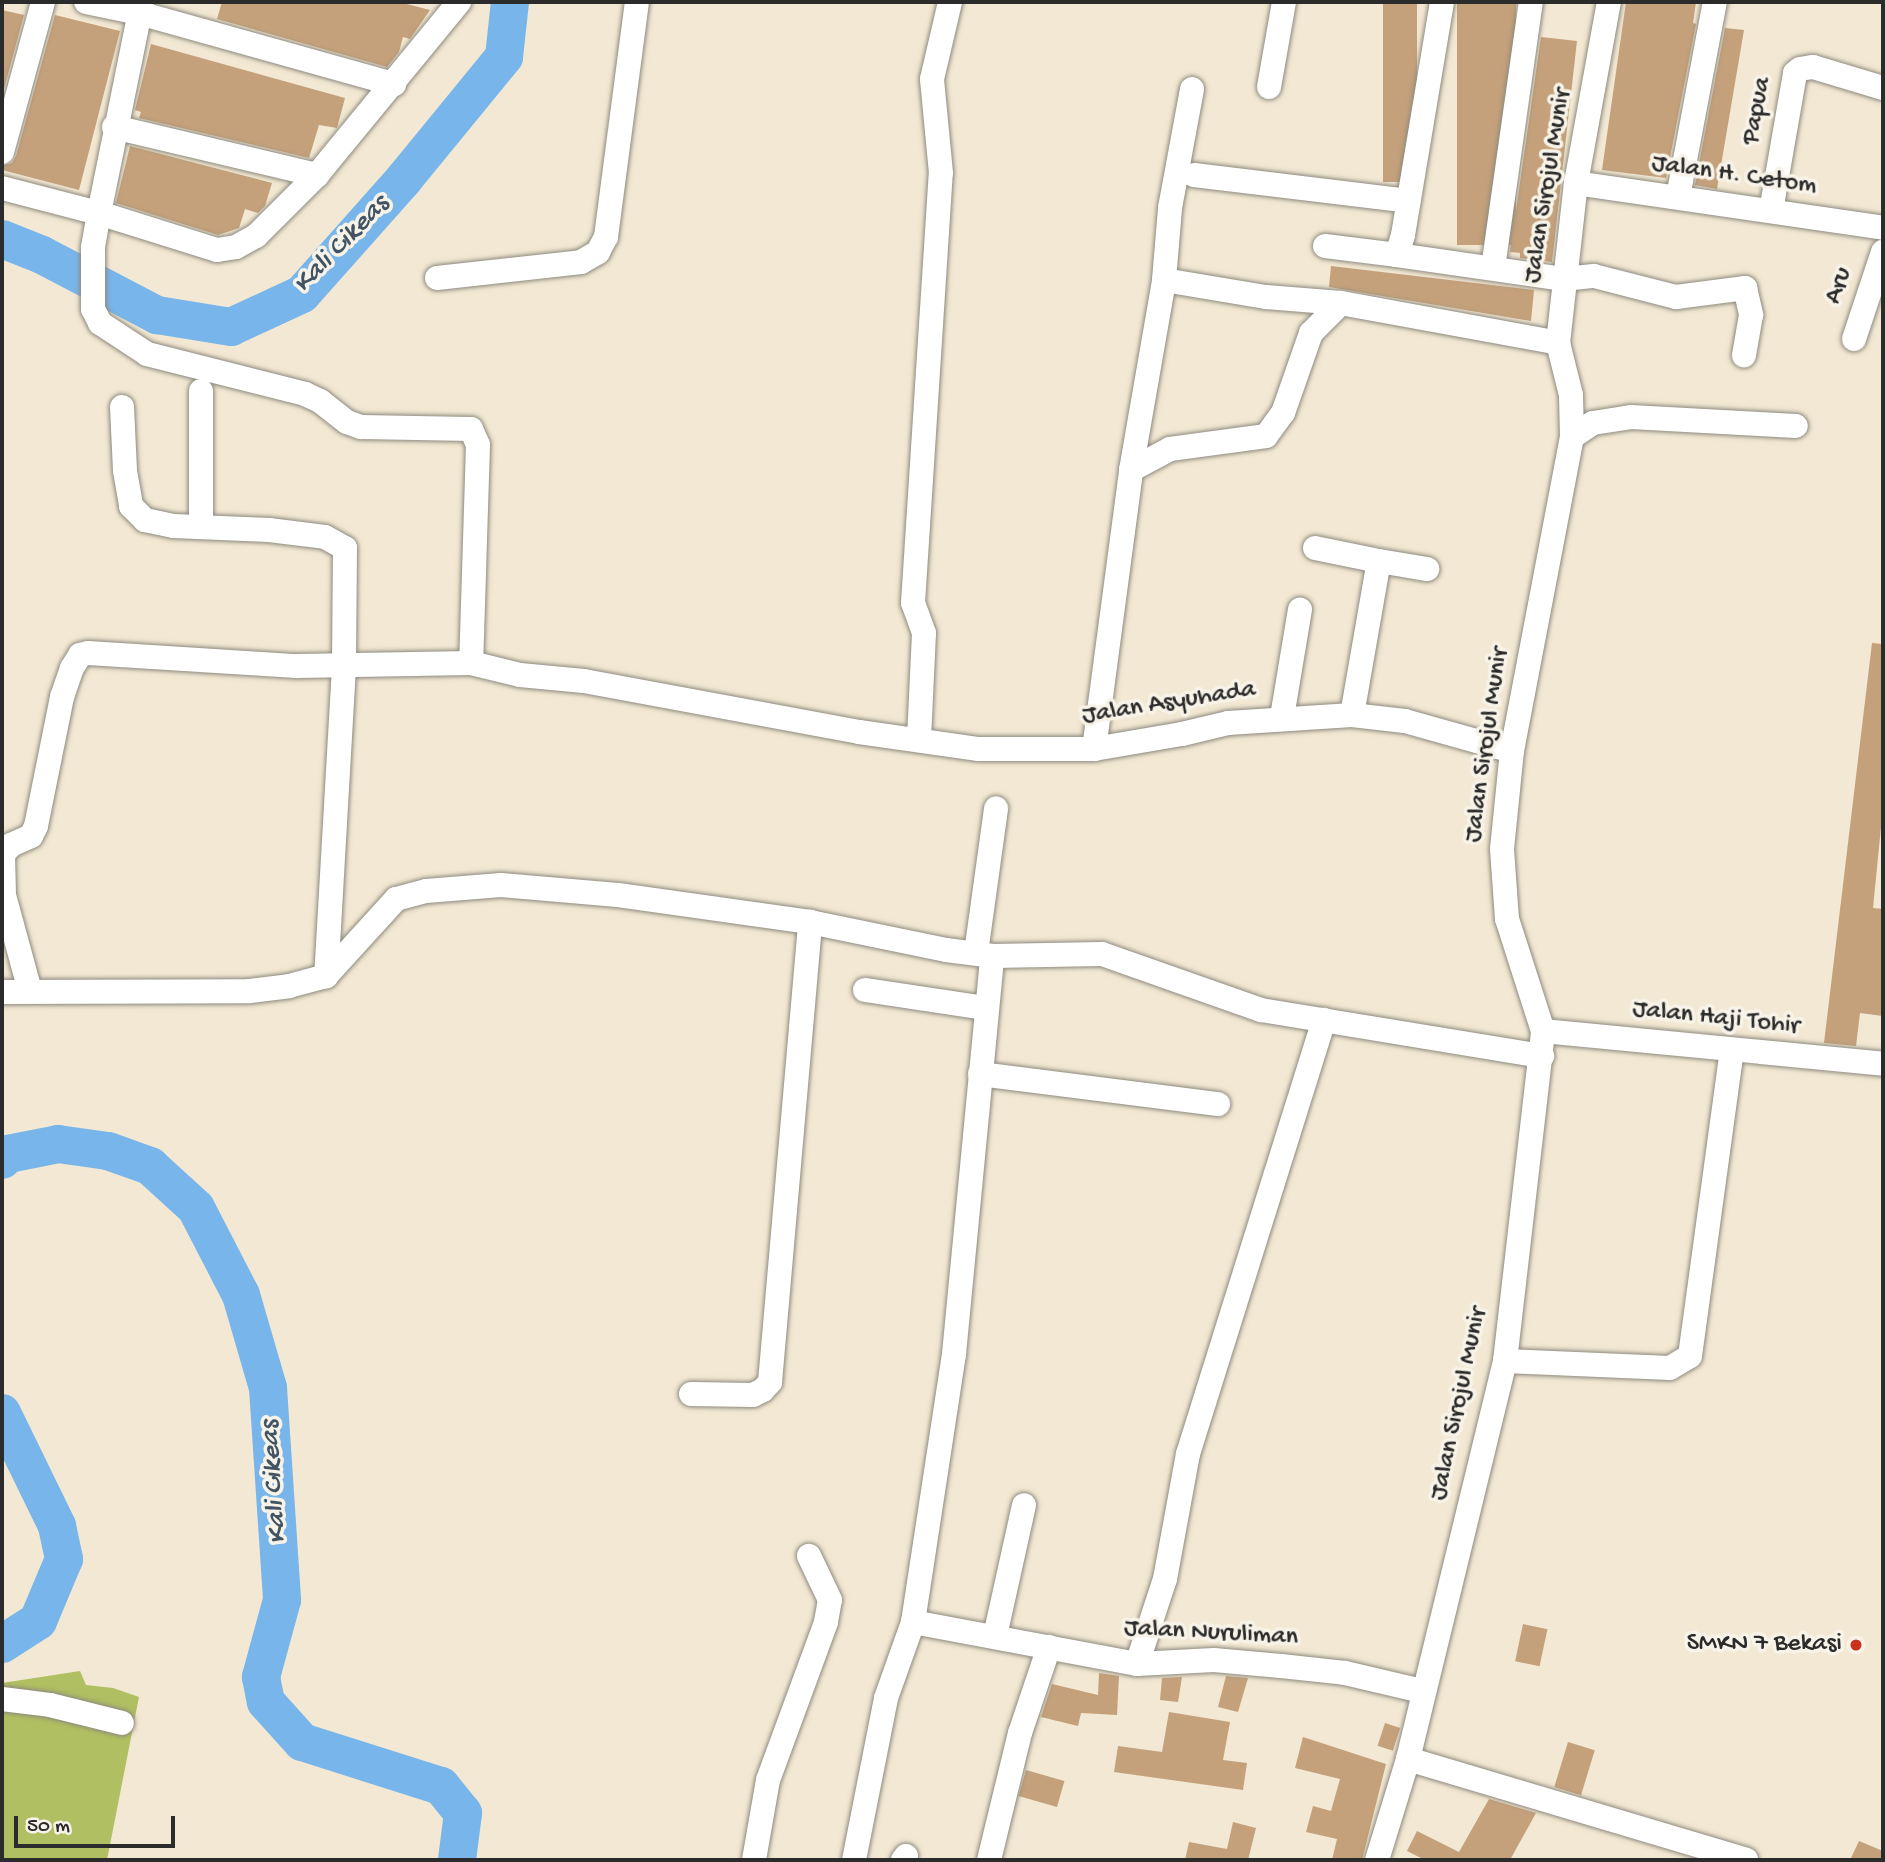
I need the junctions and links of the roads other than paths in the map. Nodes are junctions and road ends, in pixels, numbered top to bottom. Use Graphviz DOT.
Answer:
graph roads {
  1 [pos="43,2"];
  2 [pos="86,2"];
  3 [pos="458,2"];
  4 [pos="637,2"];
  5 [pos="950,2"];
  6 [pos="1284,2"];
  7 [pos="1442,2"];
  8 [pos="1531,2"];
  9 [pos="1609,2"];
  10 [pos="1715,2"];
  11 [pos="140,7"];
  12 [pos="394,84"];
  13 [pos="1269,87"];
  14 [pos="1883,88"];
  15 [pos="1192,89"];
  16 [pos="114,127"];
  17 [pos="2,152"];
  18 [pos="317,175"];
  19 [pos="1194,175"];
  20 [pos="1576,183"];
  21 [pos="2,188"];
  22 [pos="1678,197"];
  23 [pos="1408,201"];
  24 [pos="1771,211"];
  25 [pos="99,212"];
  26 [pos="1883,228"];
  27 [pos="1325,246"];
  28 [pos="1883,252"];
  29 [pos="1397,255"];
  30 [pos="1493,268"];
  31 [pos="437,278"];
  32 [pos="1564,279"];
  33 [pos="1164,280"];
  34 [pos="1341,303"];
  35 [pos="1854,339"];
  36 [pos="1558,343"];
  37 [pos="1744,355"];
  38 [pos="201,391"];
  39 [pos="122,407"];
  40 [pos="1796,426"];
  41 [pos="1572,437"];
  42 [pos="1130,470"];
  43 [pos="201,527"];
  44 [pos="1315,548"];
  45 [pos="1379,561"];
  46 [pos="1427,569"];
  47 [pos="1300,610"];
  48 [pos="471,663"];
  49 [pos="344,667"];
  50 [pos="1352,715"];
  51 [pos="1282,717"];
  52 [pos="919,739"];
  53 [pos="1094,749"];
  54 [pos="1512,751"];
  55 [pos="996,808"];
  56 [pos="810,922"];
  57 [pos="984,955"];
  58 [pos="326,976"];
  59 [pos="865,990"];
  60 [pos="30,991"];
  61 [pos="2,992"];
  62 [pos="986,1008"];
  63 [pos="1324,1020"];
  64 [pos="1543,1031"];
  65 [pos="1732,1051"];
  66 [pos="1542,1056"];
  67 [pos="1883,1064"];
  68 [pos="980,1074"];
  69 [pos="1217,1104"];
  70 [pos="1505,1361"];
  71 [pos="691,1394"];
  72 [pos="1024,1505"];
  73 [pos="809,1556"];
  74 [pos="913,1622"];
  75 [pos="995,1636"];
  76 [pos="1049,1647"];
  77 [pos="1137,1664"];
  78 [pos="1422,1691"];
  79 [pos="2,1699"];
  80 [pos="122,1723"];
  81 [pos="1408,1759"];
  82 [pos="754,1860"];
  83 [pos="854,1860"];
  84 [pos="989,1860"];
  85 [pos="1377,1860"];
  86 [pos="1746,1860"];
  1 -- 17 [label="street"];
  2 -- 11 [label="street"];
  3 -- 12 [label="street"];
  4 -- 31 [label="street"];
  5 -- 52 [label="street"];
  6 -- 13 [label="street"];
  7 -- 23 [label="street"];
  8 -- 30 [label="street"];
  9 -- 20 [label="street, Jalan Sirojul Munir"];
  10 -- 22 [label="street"];
  11 -- 12 [label="street"];
  11 -- 16 [label="street"];
  12 -- 18 [label="street"];
  14 -- 24 [label="street, Papua"];
  15 -- 33 [label="street"];
  16 -- 18 [label="street"];
  16 -- 25 [label="street"];
  18 -- 25 [label="street"];
  19 -- 23 [label="street"];
  20 -- 22 [label="street, Jalan H. Cetom"];
  20 -- 32 [label="street, Jalan Sirojul Munir"];
  21 -- 25 [label="street"];
  22 -- 24 [label="street, Jalan H. Cetom"];
  23 -- 29 [label="street"];
  24 -- 26 [label="street, Jalan H. Cetom"];
  25 -- 48 [label="street"];
  27 -- 29 [label="street"];
  28 -- 35 [label="street, Aru"];
  29 -- 30 [label="street"];
  30 -- 32 [label="street"];
  32 -- 36 [label="street, Jalan Sirojul Munir"];
  32 -- 37 [label="street"];
  33 -- 34 [label="street"];
  33 -- 42 [label="street"];
  34 -- 36 [label="street"];
  34 -- 42 [label="street"];
  36 -- 41 [label="street, Jalan Sirojul Munir"];
  38 -- 43 [label="street"];
  39 -- 43 [label="street"];
  40 -- 41 [label="street"];
  41 -- 54 [label="street, Jalan Sirojul Munir"];
  42 -- 53 [label="street"];
  43 -- 49 [label="street"];
  44 -- 45 [label="street"];
  45 -- 46 [label="street"];
  45 -- 50 [label="street"];
  47 -- 51 [label="street"];
  48 -- 49 [label="street, Jalan Asyuhada"];
  48 -- 52 [label="street, Jalan Asyuhada"];
  49 -- 58 [label="street"];
  49 -- 60 [label="street, Jalan Asyuhada"];
  50 -- 51 [label="street, Jalan Asyuhada"];
  50 -- 54 [label="street, Jalan Asyuhada"];
  51 -- 53 [label="street, Jalan Asyuhada"];
  52 -- 53 [label="street, Jalan Asyuhada"];
  54 -- 64 [label="street, Jalan Sirojul Munir"];
  55 -- 57 [label="street"];
  56 -- 57 [label="street"];
  56 -- 58 [label="street"];
  56 -- 71 [label="street"];
  57 -- 62 [label="street"];
  57 -- 63 [label="street"];
  58 -- 60 [label="street"];
  59 -- 62 [label="street"];
  60 -- 61 [label="street"];
  62 -- 68 [label="street"];
  63 -- 66 [label="street"];
  63 -- 77 [label="street"];
  64 -- 65 [label="street, Jalan Haji Tohir"];
  64 -- 66 [label="street, Jalan Sirojul Munir"];
  65 -- 67 [label="street, Jalan Haji Tohir"];
  65 -- 70 [label="street"];
  66 -- 70 [label="street, Jalan Sirojul Munir"];
  68 -- 69 [label="street"];
  68 -- 74 [label="street"];
  70 -- 78 [label="street, Jalan Sirojul Munir"];
  72 -- 75 [label="street"];
  73 -- 82 [label="street"];
  74 -- 75 [label="street, Jalan Nuruliman"];
  74 -- 83 [label="street"];
  75 -- 76 [label="street, Jalan Nuruliman"];
  76 -- 77 [label="street, Jalan Nuruliman"];
  76 -- 84 [label="street"];
  77 -- 78 [label="street, Jalan Nuruliman"];
  78 -- 81 [label="street, Jalan Sirojul Munir"];
  79 -- 80 [label="street"];
  81 -- 85 [label="street, Jalan Sirojul Munir"];
  81 -- 86 [label="street"];
}
